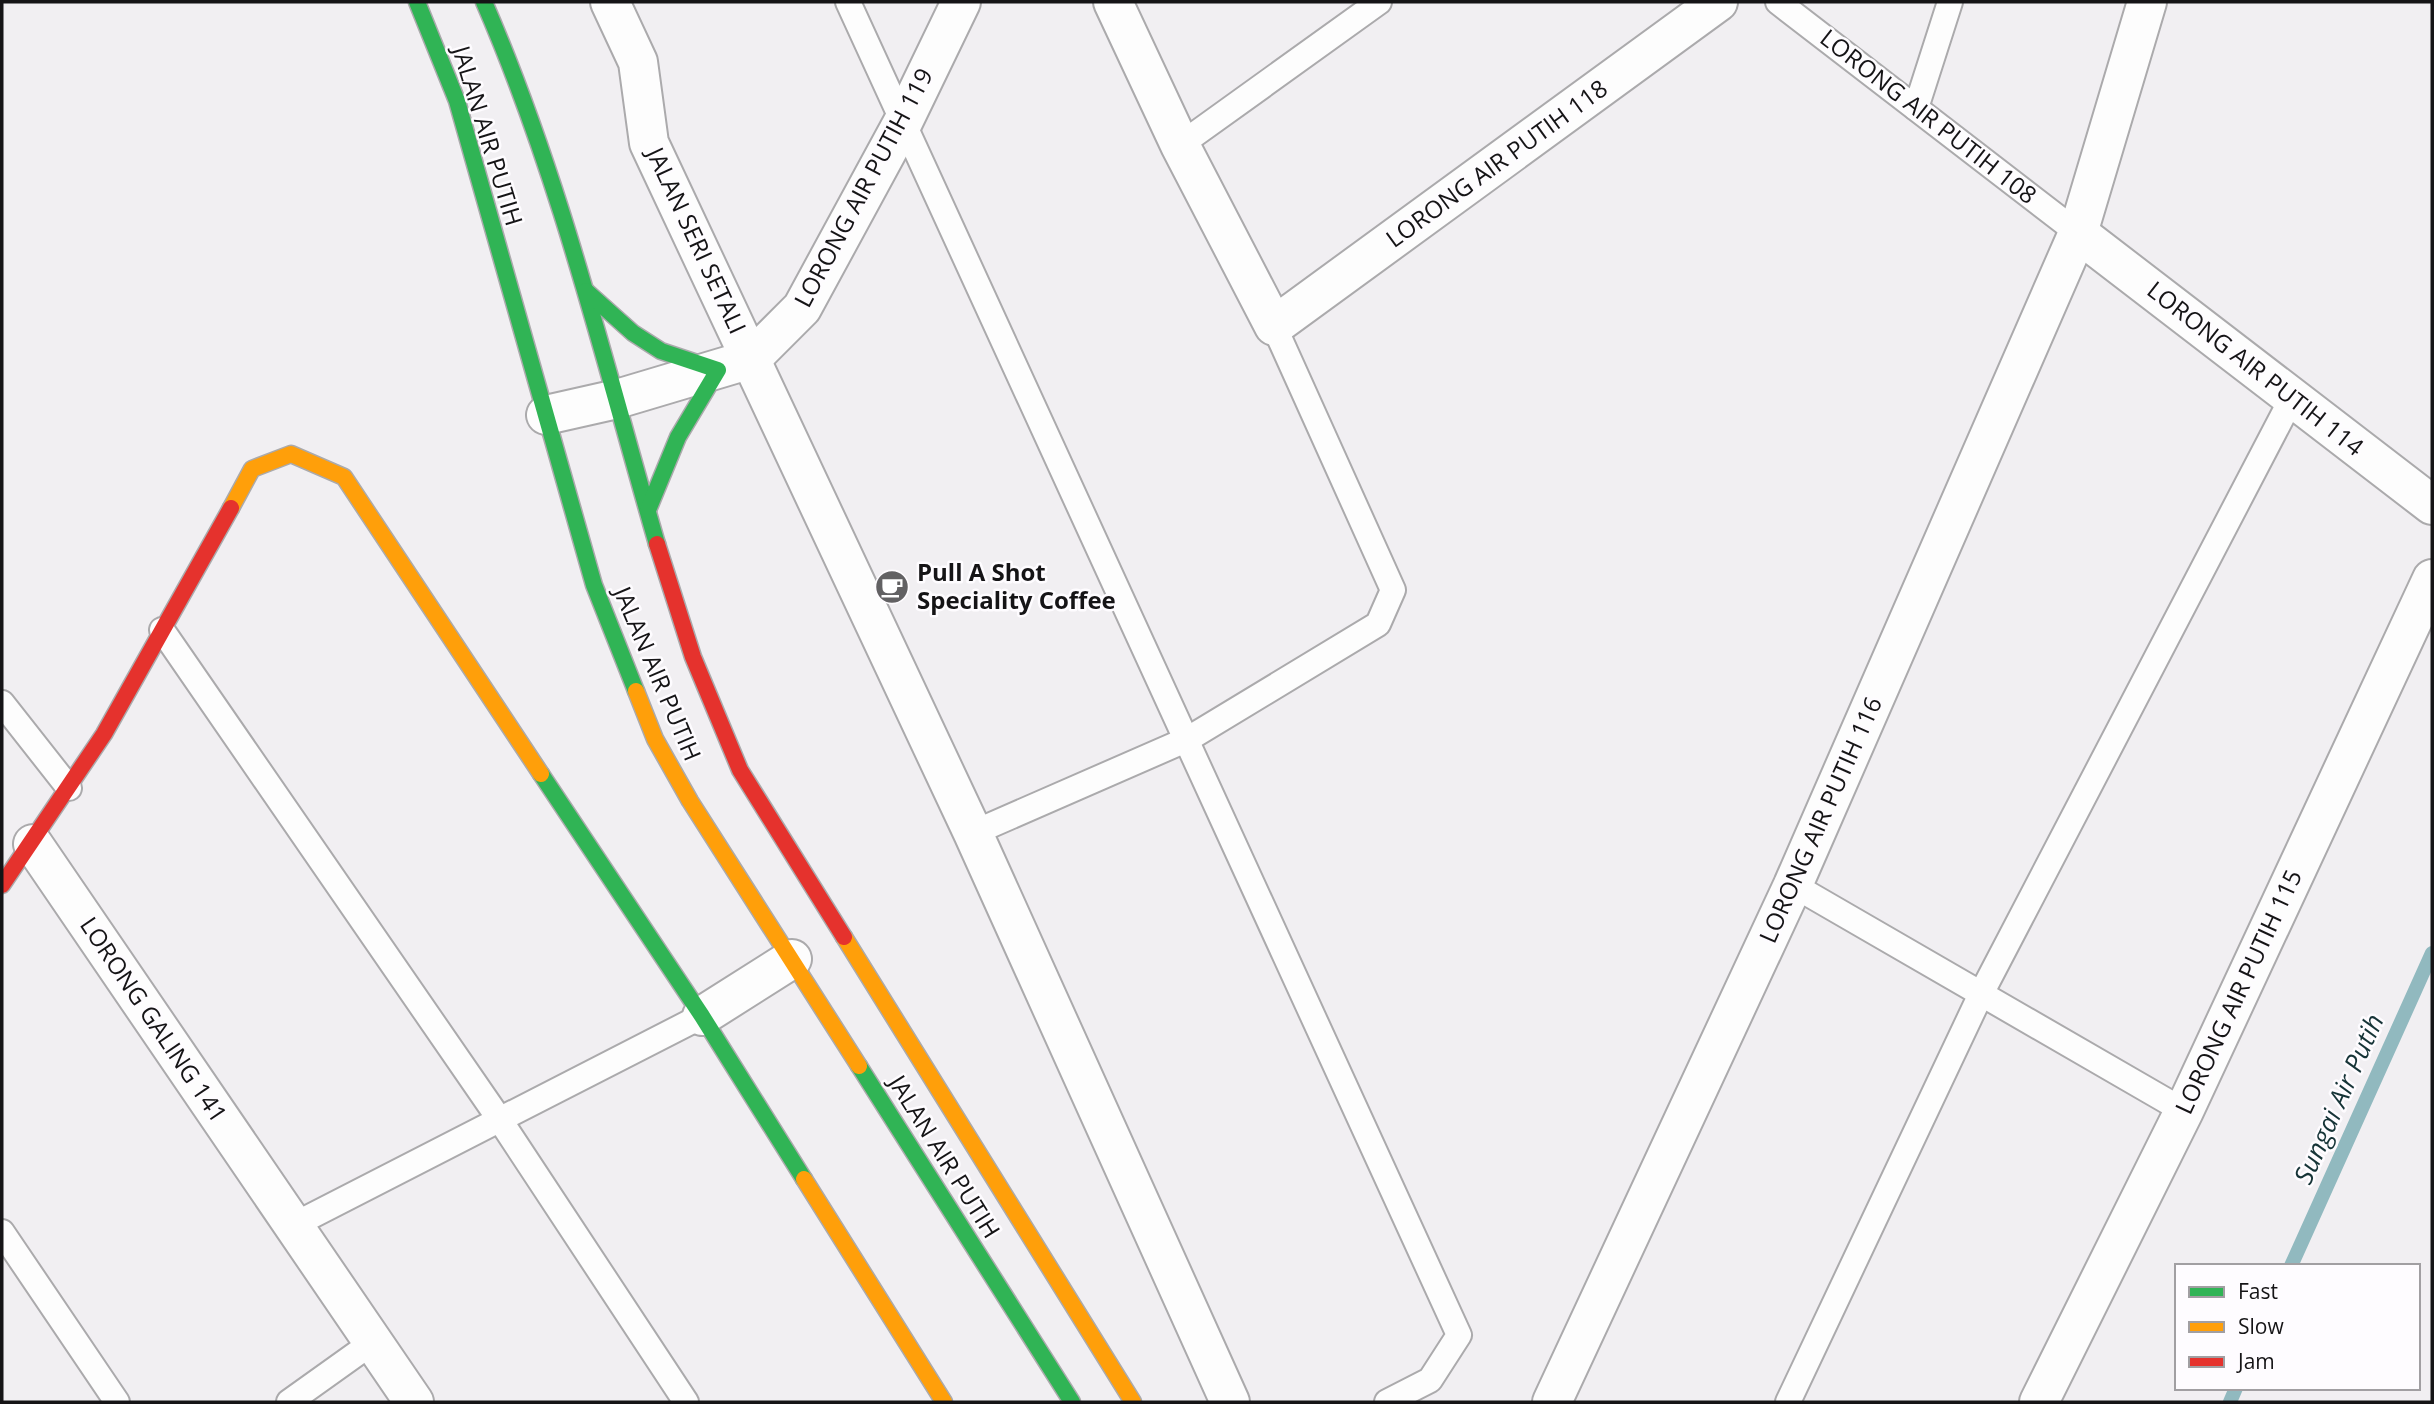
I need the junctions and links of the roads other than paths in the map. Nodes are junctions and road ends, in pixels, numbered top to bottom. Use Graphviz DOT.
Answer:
graph roads {
  1 [pos="417,2"];
  2 [pos="484,2"];
  3 [pos="610,2"];
  4 [pos="848,2"];
  5 [pos="961,2"];
  6 [pos="1113,2"];
  7 [pos="1379,2"];
  8 [pos="1718,2"];
  9 [pos="1778,2"];
  10 [pos="1950,2"];
  11 [pos="2147,2"];
  12 [pos="1916,108"];
  13 [pos="903,122"];
  14 [pos="1180,145"];
  15 [pos="2078,233"];
  16 [pos="586,291"];
  17 [pos="1274,326"];
  18 [pos="734,364"];
  19 [pos="2292,398"];
  20 [pos="617,399"];
  21 [pos="546,415"];
  22 [pos="2432,505"];
  23 [pos="648,510"];
  24 [pos="2432,579"];
  25 [pos="162,630"];
  26 [pos="2,703"];
  27 [pos="1188,739"];
  28 [pos="69,788"];
  29 [pos="973,834"];
  30 [pos="33,844"];
  31 [pos="1793,884"];
  32 [pos="2,885"];
  33 [pos="792,959"];
  34 [pos="1981,994"];
  35 [pos="702,1016"];
  36 [pos="2184,1111"];
  37 [pos="500,1120"];
  38 [pos="294,1225"];
  39 [pos="2,1233"];
  40 [pos="373,1342"];
  41 [pos="117,1402"];
  42 [pos="289,1402"];
  43 [pos="414,1402"];
  44 [pos="686,1402"];
  45 [pos="944,1402"];
  46 [pos="1072,1402"];
  47 [pos="1133,1402"];
  48 [pos="1230,1402"];
  49 [pos="1387,1402"];
  50 [pos="1552,1402"];
  51 [pos="1788,1402"];
  52 [pos="2039,1402"];
  1 -- 21 [label="street, JALAN AIR PUTIH"];
  2 -- 16 [label="street, JALAN AIR PUTIH"];
  3 -- 18 [label="street, JALAN SERI SETALI"];
  4 -- 13 [label="lane"];
  5 -- 13 [label="street, LORONG AIR PUTIH 119"];
  6 -- 14 [label="street"];
  7 -- 14 [label="lane"];
  8 -- 17 [label="street, LORONG AIR PUTIH 118"];
  9 -- 12 [label="lane, LORONG AIR PUTIH 108"];
  10 -- 12 [label="lane"];
  11 -- 15 [label="street, LORONG AIR PUTIH 116"];
  12 -- 15 [label="lane, LORONG AIR PUTIH 108"];
  13 -- 18 [label="street, LORONG AIR PUTIH 119"];
  13 -- 27 [label="lane"];
  14 -- 17 [label="street"];
  15 -- 19 [label="street, LORONG AIR PUTIH 114"];
  15 -- 31 [label="street, LORONG AIR PUTIH 116"];
  16 -- 18 [label="street"];
  16 -- 20 [label="street, JALAN AIR PUTIH"];
  17 -- 27 [label="lane"];
  18 -- 20 [label="street, LORONG AIR PUTIH 119"];
  18 -- 23 [label="street"];
  18 -- 29 [label="street, JALAN SERI SETALI"];
  19 -- 22 [label="street, LORONG AIR PUTIH 114"];
  19 -- 34 [label="lane"];
  20 -- 21 [label="street, LORONG AIR PUTIH 119"];
  20 -- 23 [label="street, JALAN AIR PUTIH"];
  21 -- 33 [label="street, JALAN AIR PUTIH"];
  23 -- 47 [label="street, JALAN AIR PUTIH"];
  24 -- 36 [label="street, LORONG AIR PUTIH 115"];
  25 -- 28 [label="street"];
  25 -- 35 [label="street"];
  25 -- 37 [label="lane"];
  26 -- 28 [label="lane"];
  27 -- 29 [label="lane"];
  27 -- 49 [label="lane"];
  28 -- 30 [label="street"];
  29 -- 48 [label="street, JALAN SERI SETALI"];
  30 -- 32 [label="street"];
  30 -- 38 [label="street, LORONG GALING 141"];
  31 -- 34 [label="lane"];
  31 -- 50 [label="street, LORONG AIR PUTIH 116"];
  33 -- 35 [label="street"];
  33 -- 46 [label="street, JALAN AIR PUTIH"];
  34 -- 36 [label="lane"];
  34 -- 51 [label="lane"];
  35 -- 37 [label="lane"];
  35 -- 45 [label="street"];
  36 -- 52 [label="street, LORONG AIR PUTIH 115"];
  37 -- 38 [label="lane"];
  37 -- 44 [label="lane"];
  38 -- 40 [label="street, LORONG GALING 141"];
  39 -- 41 [label="lane"];
  40 -- 42 [label="lane"];
  40 -- 43 [label="street, LORONG GALING 141"];
}
